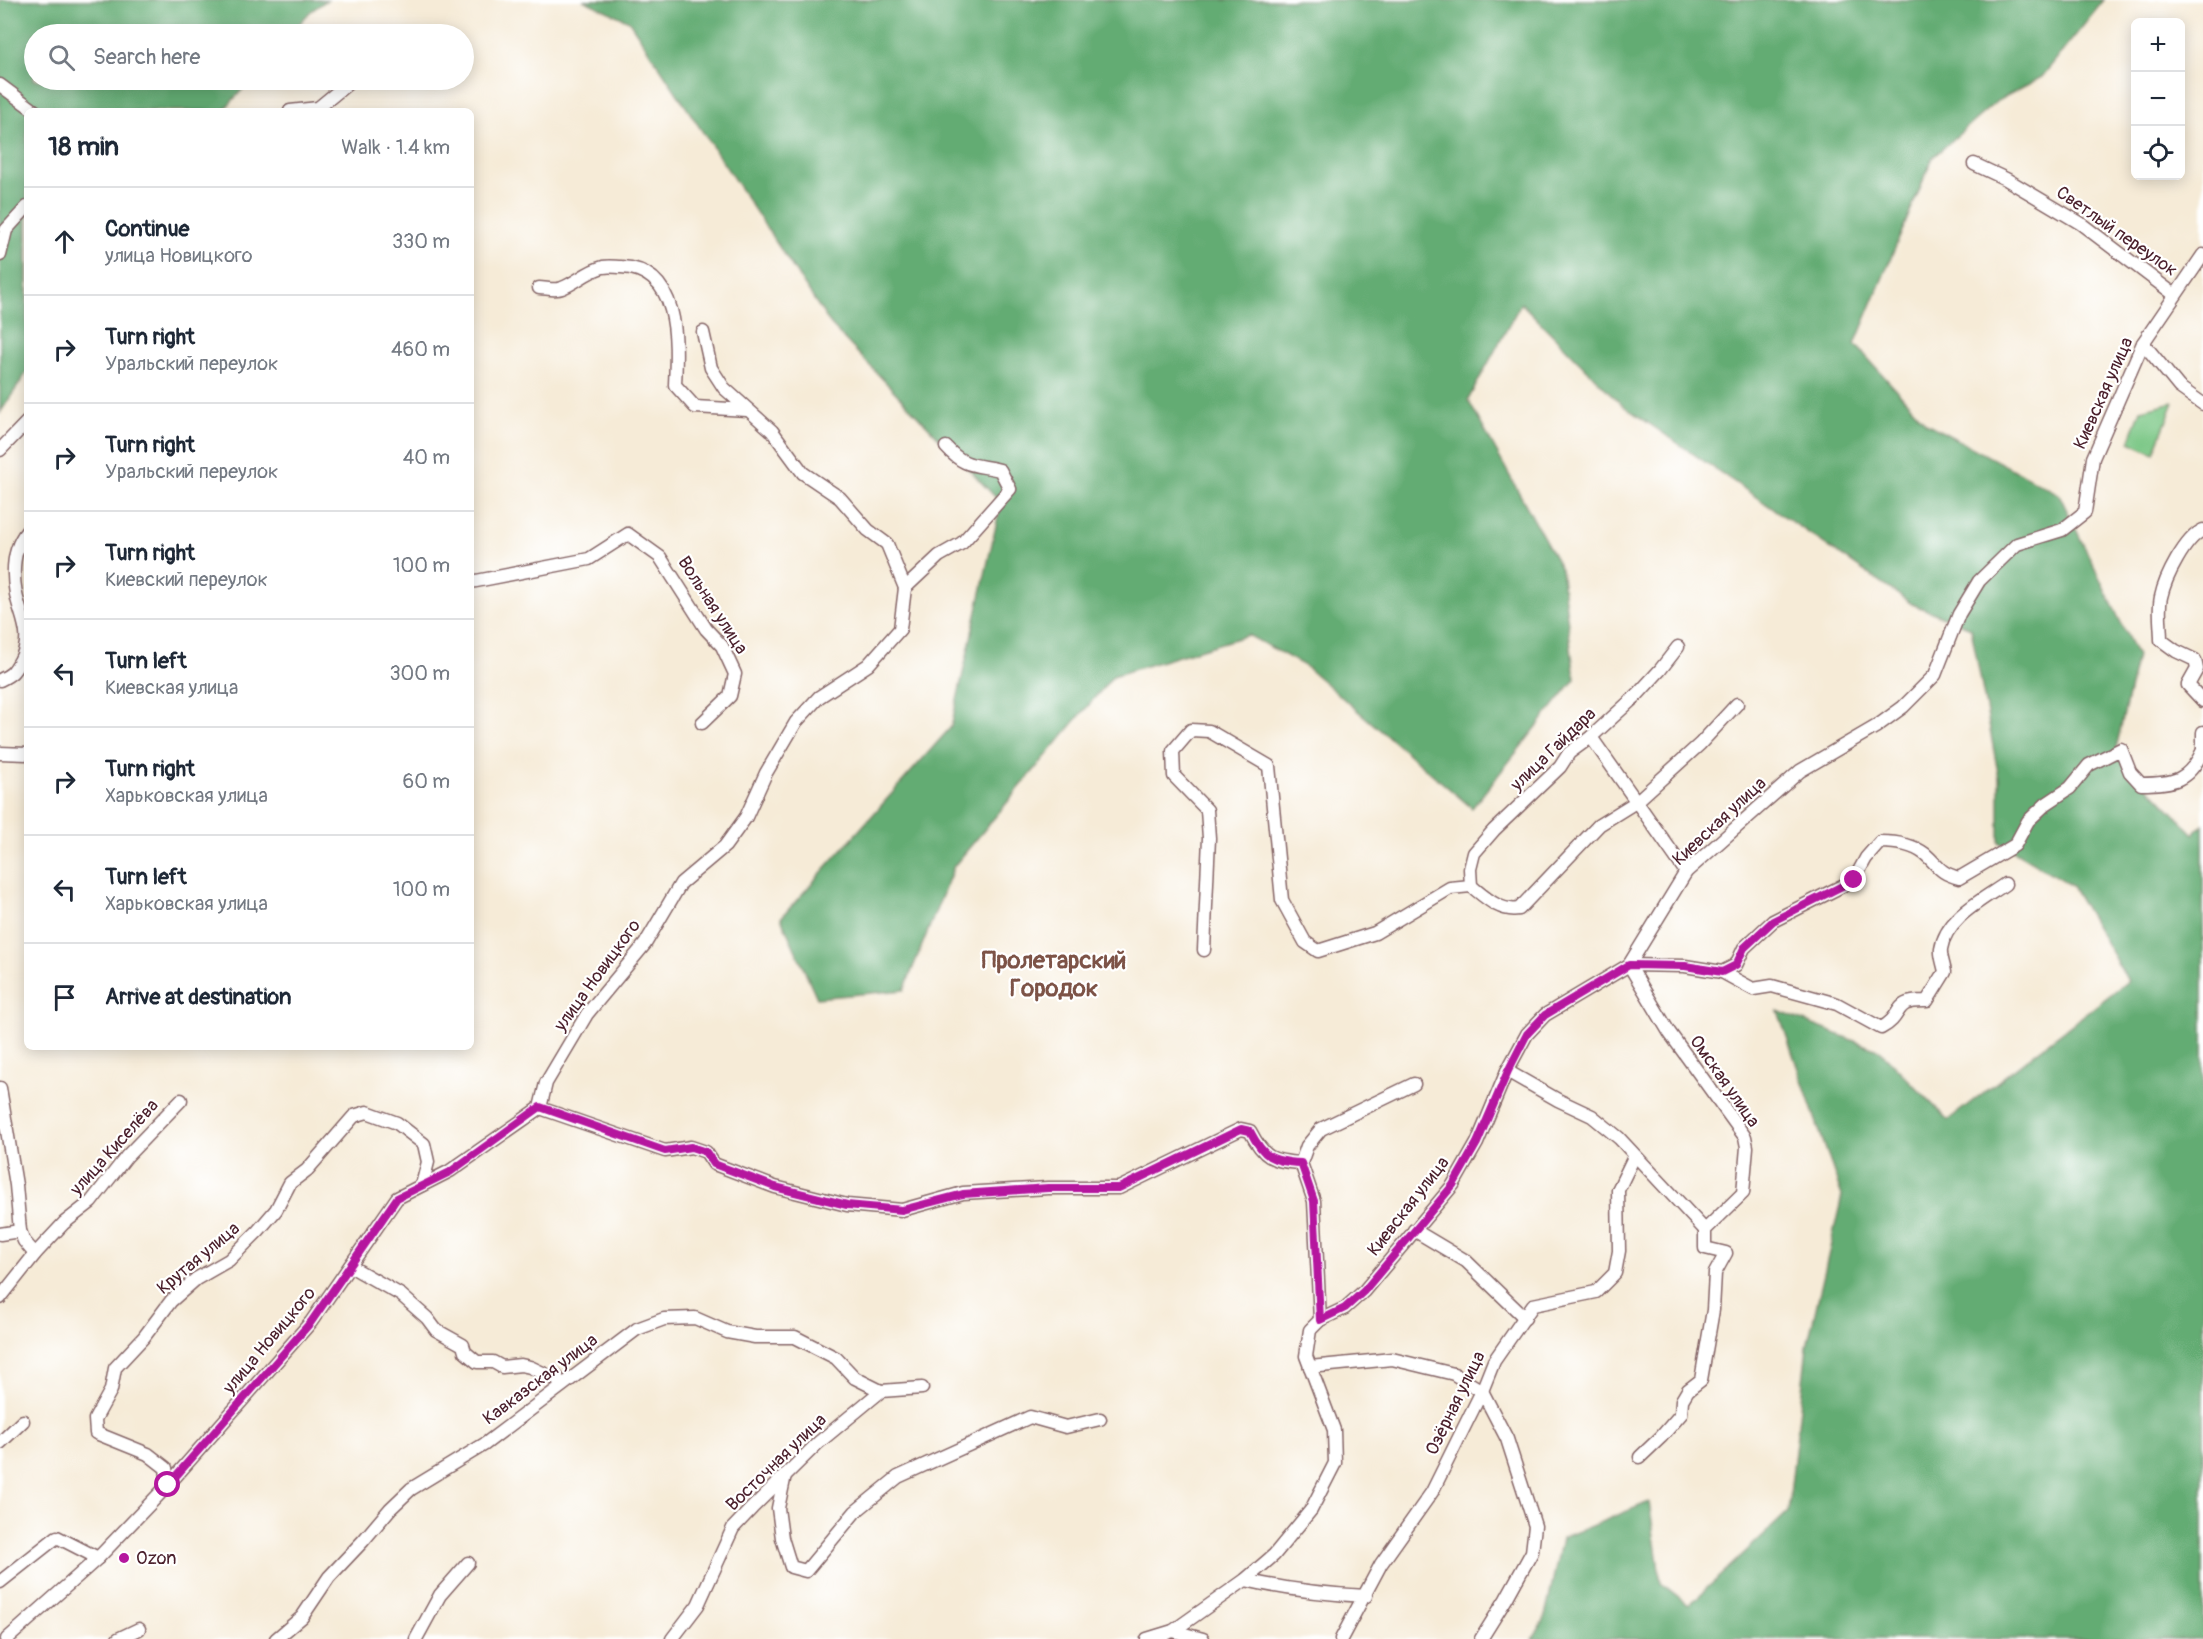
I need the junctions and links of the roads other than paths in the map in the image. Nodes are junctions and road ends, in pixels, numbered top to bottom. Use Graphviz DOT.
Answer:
graph roads {
  1 [pos="0,84"];
  2 [pos="340,90"];
  3 [pos="31,108"];
  4 [pos="318,108"];
  5 [pos="1974,164"];
  6 [pos="24,210"];
  7 [pos="0,255"];
  8 [pos="2203,255"];
  9 [pos="539,288"];
  10 [pos="2175,295"];
  11 [pos="703,332"];
  12 [pos="2143,343"];
  13 [pos="2203,404"];
  14 [pos="747,410"];
  15 [pos="24,425"];
  16 [pos="946,447"];
  17 [pos="0,450"];
  18 [pos="2203,530"];
  19 [pos="24,535"];
  20 [pos="474,581"];
  21 [pos="905,588"];
  22 [pos="24,620"];
  23 [pos="1678,647"];
  24 [pos="24,653"];
  25 [pos="0,680"];
  26 [pos="2203,701"];
  27 [pos="1737,704"];
  28 [pos="702,723"];
  29 [pos="2203,732"];
  30 [pos="1591,736"];
  31 [pos="2203,749"];
  32 [pos="0,753"];
  33 [pos="24,754"];
  34 [pos="1636,802"];
  35 [pos="1686,872"];
  36 [pos="2005,884"];
  37 [pos="1471,886"];
  38 [pos="1204,950"];
  39 [pos="1629,965"];
  40 [pos="1722,972"];
  41 [pos="1508,1071"];
  42 [pos="1413,1084"];
  43 [pos="0,1088"];
  44 [pos="181,1100"];
  45 [pos="540,1107"];
  46 [pos="1634,1157"];
  47 [pos="1301,1163"];
  48 [pos="422,1185"];
  49 [pos="1414,1230"];
  50 [pos="1705,1230"];
  51 [pos="20,1231"];
  52 [pos="0,1234"];
  53 [pos="35,1254"];
  54 [pos="350,1266"];
  55 [pos="0,1298"];
  56 [pos="1525,1318"];
  57 [pos="1320,1320"];
  58 [pos="1310,1367"];
  59 [pos="561,1386"];
  60 [pos="922,1388"];
  61 [pos="881,1391"];
  62 [pos="1482,1391"];
  63 [pos="1100,1419"];
  64 [pos="23,1421"];
  65 [pos="0,1443"];
  66 [pos="1640,1458"];
  67 [pos="785,1475"];
  68 [pos="168,1485"];
  69 [pos="98,1558"];
  70 [pos="468,1563"];
  71 [pos="1245,1580"];
  72 [pos="0,1582"];
  73 [pos="1366,1596"];
  74 [pos="140,1629"];
  75 [pos="1173,1631"];
  76 [pos="7,1639"];
  77 [pos="118,1639"];
  78 [pos="276,1639"];
  79 [pos="416,1639"];
  80 [pos="672,1639"];
  81 [pos="1148,1639"];
  82 [pos="1203,1639"];
  83 [pos="1341,1639"];
  84 [pos="1480,1639"];
  1 -- 3 [label="street"];
  2 -- 4 [label="street"];
  5 -- 10 [label="street, Светлый переулок"];
  6 -- 7 [label="street"];
  8 -- 10 [label="street, Киевская улица"];
  9 -- 14 [label="street"];
  10 -- 12 [label="street, Киевская улица"];
  11 -- 14 [label="street"];
  12 -- 13 [label="street"];
  12 -- 35 [label="street, Киевская улица"];
  14 -- 21 [label="street, улица Новицкого"];
  15 -- 17 [label="street"];
  16 -- 21 [label="street"];
  18 -- 26 [label="street"];
  19 -- 22 [label="street"];
  20 -- 28 [label="street, Вольная улица"];
  21 -- 45 [label="street, улица Новицкого"];
  23 -- 30 [label="street, улица Гайдара"];
  24 -- 25 [label="street"];
  27 -- 34 [label="street"];
  29 -- 31 [label="street"];
  30 -- 34 [label="street"];
  30 -- 37 [label="street, улица Гайдара"];
  31 -- 40 [label="street"];
  32 -- 33 [label="street"];
  34 -- 35 [label="street"];
  34 -- 37 [label="street"];
  35 -- 39 [label="street, Киевская улица"];
  36 -- 40 [label="street"];
  37 -- 38 [label="street"];
  39 -- 40 [label="street"];
  39 -- 41 [label="street, Киевская улица"];
  39 -- 50 [label="street, Омская улица"];
  41 -- 46 [label="street"];
  41 -- 49 [label="street, Киевская улица"];
  42 -- 47 [label="street"];
  43 -- 51 [label="street"];
  44 -- 53 [label="street, улица Киселёва"];
  45 -- 47 [label="street"];
  45 -- 48 [label="street, улица Новицкого"];
  46 -- 50 [label="street"];
  46 -- 56 [label="street, Озёрная улица"];
  47 -- 57 [label="street"];
  48 -- 54 [label="street, улица Новицкого"];
  48 -- 68 [label="street, Крутая улица"];
  49 -- 56 [label="street"];
  49 -- 57 [label="street, Киевская улица"];
  50 -- 66 [label="street"];
  51 -- 52 [label="street"];
  51 -- 53 [label="street"];
  53 -- 55 [label="street, улица Киселёва"];
  54 -- 59 [label="street"];
  54 -- 68 [label="street, улица Новицкого"];
  56 -- 62 [label="street, Озёрная улица"];
  57 -- 58 [label="street"];
  58 -- 62 [label="street"];
  58 -- 71 [label="street"];
  59 -- 61 [label="street, Кавказская улица"];
  59 -- 78 [label="street, Кавказская улица"];
  60 -- 61 [label="street"];
  61 -- 67 [label="street, Восточная улица"];
  62 -- 73 [label="street, Озёрная улица"];
  62 -- 84 [label="street"];
  63 -- 67 [label="street"];
  64 -- 65 [label="street"];
  67 -- 80 [label="street, Восточная улица"];
  68 -- 69 [label="street, улица Новицкого"];
  69 -- 72 [label="street"];
  69 -- 76 [label="street, улица Новицкого"];
  70 -- 79 [label="street"];
  71 -- 73 [label="street"];
  71 -- 75 [label="street"];
  73 -- 83 [label="street, Озёрная улица"];
  74 -- 77 [label="street"];
  75 -- 81 [label="street"];
  75 -- 82 [label="street"];
}
